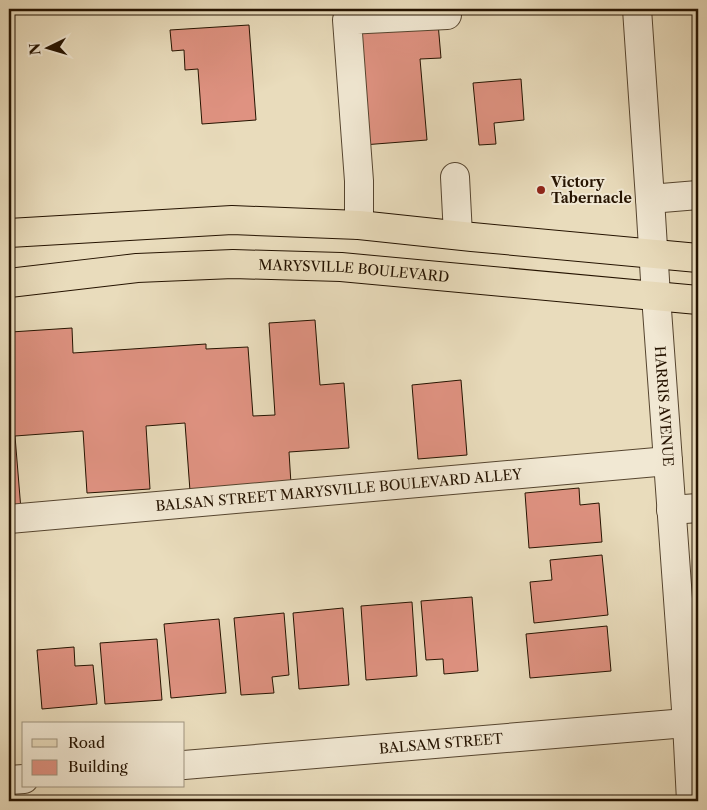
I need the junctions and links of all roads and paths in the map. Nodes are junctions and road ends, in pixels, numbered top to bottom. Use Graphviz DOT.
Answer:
graph roads {
  1 [pos="637,9"];
  2 [pos="447,15"];
  3 [pos="456,177"];
  4 [pos="698,195"];
  5 [pos="650,199"];
  6 [pos="358,225"];
  7 [pos="9,234"];
  8 [pos="458,235"];
  9 [pos="653,254"];
  10 [pos="698,258"];
  11 [pos="9,282"];
  12 [pos="656,296"];
  13 [pos="698,300"];
  14 [pos="668,461"];
  15 [pos="698,508"];
  16 [pos="671,510"];
  17 [pos="9,519"];
  18 [pos="692,722"];
  19 [pos="185,765"];
  20 [pos="22,779"];
  21 [pos="9,780"];
  22 [pos="691,801"];
  1 -- 5 [label="street, HARRIS AVENUE"];
  2 -- 6 [label="street"];
  3 -- 8 [label="street"];
  4 -- 5 [label="street"];
  5 -- 9 [label="street, HARRIS AVENUE"];
  6 -- 7 [label="main road"];
  6 -- 8 [label="main road"];
  8 -- 9 [label="main road"];
  9 -- 10 [label="main road"];
  9 -- 12 [label="street, HARRIS AVENUE"];
  11 -- 12 [label="main road, MARYSVILLE BOULEVARD"];
  12 -- 13 [label="main road, MARYSVILLE BOULEVARD"];
  12 -- 14 [label="street, HARRIS AVENUE"];
  14 -- 16 [label="street, HARRIS AVENUE"];
  14 -- 17 [label="street, BALSAN STREET MARYSVILLE BOULEVARD ALLEY"];
  15 -- 16 [label="street"];
  16 -- 18 [label="street, HARRIS AVENUE"];
  18 -- 19 [label="street, BALSAM STREET"];
  18 -- 22 [label="street, HARRIS AVENUE"];
  20 -- 21 [label="street"];
}
